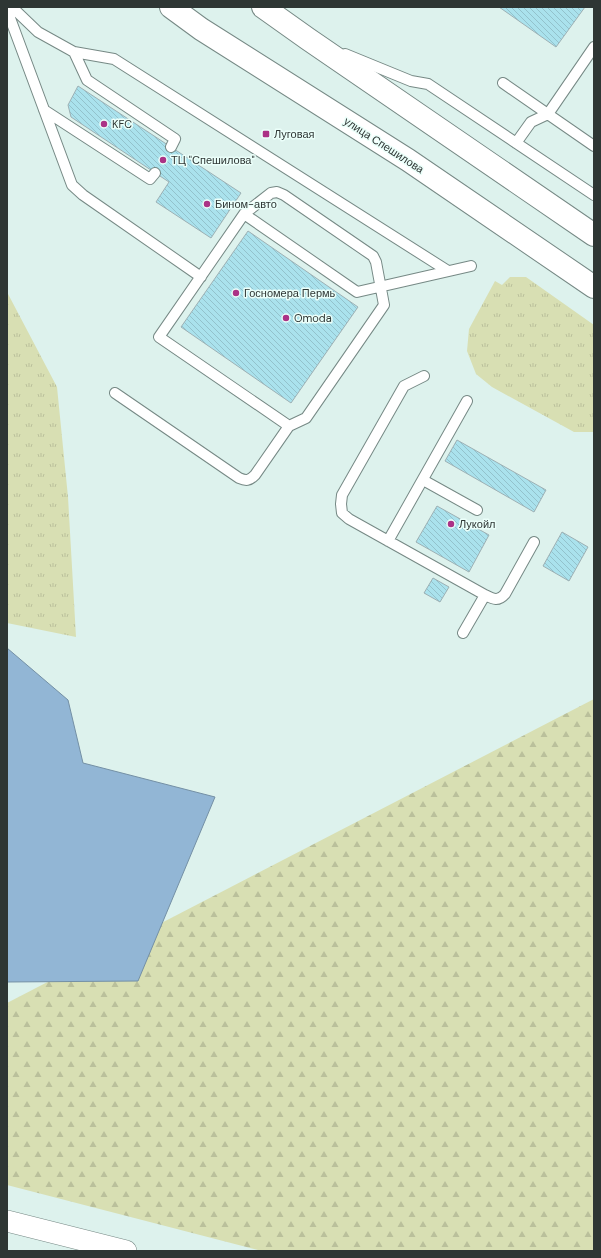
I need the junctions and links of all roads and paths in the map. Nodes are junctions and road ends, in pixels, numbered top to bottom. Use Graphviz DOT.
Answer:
graph roads {
  1 [pos="166,7"];
  2 [pos="171,7"];
  3 [pos="263,7"];
  4 [pos="275,7"];
  5 [pos="10,9"];
  6 [pos="201,29"];
  7 [pos="308,39"];
  8 [pos="594,47"];
  9 [pos="74,52"];
  10 [pos="503,83"];
  11 [pos="44,110"];
  12 [pos="548,114"];
  13 [pos="516,143"];
  14 [pos="594,146"];
  15 [pos="171,147"];
  16 [pos="155,172"];
  17 [pos="594,194"];
  18 [pos="244,214"];
  19 [pos="594,235"];
  20 [pos="471,266"];
  21 [pos="448,271"];
  22 [pos="201,277"];
  23 [pos="381,287"];
  24 [pos="594,287"];
  25 [pos="424,376"];
  26 [pos="116,393"];
  27 [pos="467,401"];
  28 [pos="289,426"];
  29 [pos="423,480"];
  30 [pos="477,510"];
  31 [pos="388,541"];
  32 [pos="534,542"];
  33 [pos="485,595"];
  34 [pos="464,633"];
  35 [pos="7,1222"];
  36 [pos="126,1251"];
  1 -- 6 [label="street"];
  2 -- 6 [label="main road, улица Спешилова"];
  3 -- 7 [label="main road"];
  4 -- 7 [label="street"];
  5 -- 9 [label="lane"];
  5 -- 11 [label="lane"];
  6 -- 24 [label="main road, улица Спешилова"];
  7 -- 13 [label="lane"];
  7 -- 19 [label="main road"];
  8 -- 12 [label="lane"];
  9 -- 15 [label="lane"];
  9 -- 21 [label="lane"];
  10 -- 12 [label="lane"];
  11 -- 16 [label="lane"];
  11 -- 22 [label="lane"];
  12 -- 13 [label="lane"];
  12 -- 14 [label="lane"];
  13 -- 17 [label="lane"];
  18 -- 22 [label="lane"];
  18 -- 23 [label="lane"];
  18 -- 23 [label="lane"];
  20 -- 21 [label="lane"];
  21 -- 23 [label="lane"];
  22 -- 28 [label="lane"];
  23 -- 28 [label="lane"];
  25 -- 31 [label="lane"];
  26 -- 28 [label="lane"];
  27 -- 29 [label="lane"];
  29 -- 30 [label="lane"];
  29 -- 31 [label="lane"];
  31 -- 33 [label="lane"];
  32 -- 33 [label="lane"];
  33 -- 34 [label="lane"];
  35 -- 36 [label="street"];
}
